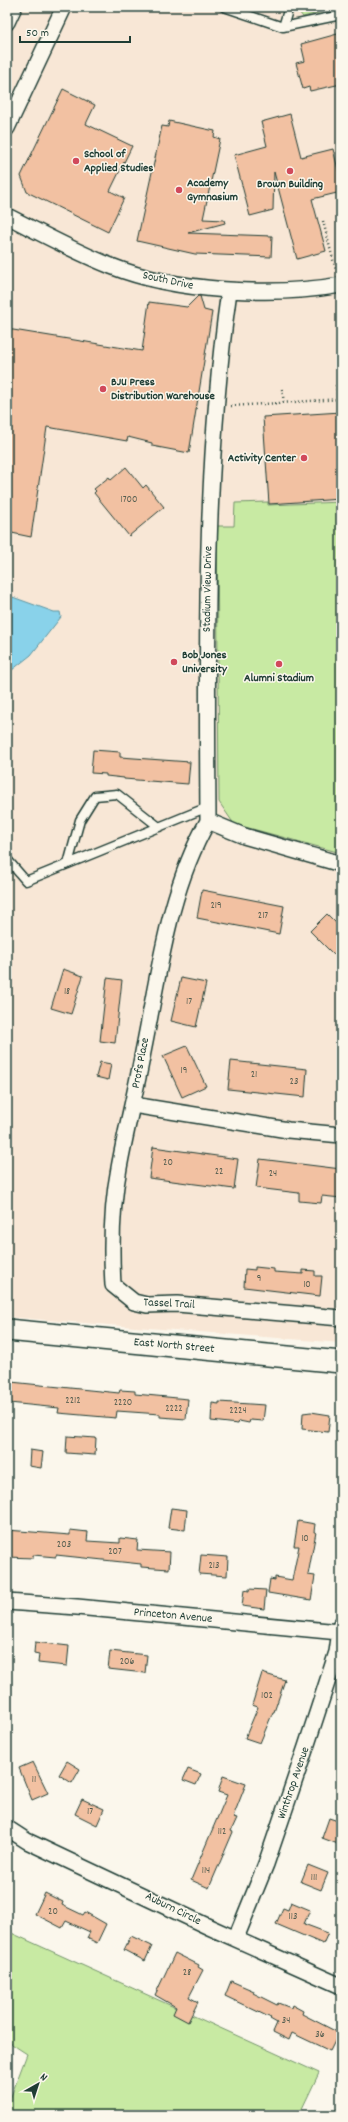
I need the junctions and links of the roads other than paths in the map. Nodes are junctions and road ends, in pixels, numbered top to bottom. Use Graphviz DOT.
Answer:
graph roads {
  1 [pos="14,7"];
  2 [pos="64,7"];
  3 [pos="224,7"];
  4 [pos="289,7"];
  5 [pos="341,15"];
  6 [pos="7,22"];
  7 [pos="283,28"];
  8 [pos="7,128"];
  9 [pos="7,216"];
  10 [pos="339,279"];
  11 [pos="229,291"];
  12 [pos="208,814"];
  13 [pos="159,827"];
  14 [pos="7,859"];
  15 [pos="68,864"];
  16 [pos="341,864"];
  17 [pos="133,1105"];
  18 [pos="341,1135"];
  19 [pos="341,1318"];
  20 [pos="7,1330"];
  21 [pos="341,1362"];
  22 [pos="7,1602"];
  23 [pos="340,1628"];
  24 [pos="7,1828"];
  25 [pos="236,1938"];
  26 [pos="341,1986"];
  1 -- 6 [label="street"];
  2 -- 8 [label="street"];
  3 -- 7 [label="lane"];
  4 -- 7 [label="lane"];
  5 -- 7 [label="lane"];
  9 -- 11 [label="street, South Drive"];
  10 -- 11 [label="street, South Drive"];
  11 -- 12 [label="street, Stadium View Drive"];
  12 -- 13 [label="lane"];
  12 -- 16 [label="street"];
  12 -- 17 [label="street, Profs Place"];
  13 -- 15 [label="lane"];
  13 -- 15 [label="lane"];
  14 -- 15 [label="lane"];
  17 -- 18 [label="street, Profs Place"];
  17 -- 19 [label="street, Tassel Trail"];
  20 -- 21 [label="main road, East North Street"];
  22 -- 23 [label="street, Princeton Avenue"];
  23 -- 25 [label="street, Winthrop Avenue"];
  24 -- 25 [label="street, Auburn Circle"];
  25 -- 26 [label="street, Auburn Circle"];
}
